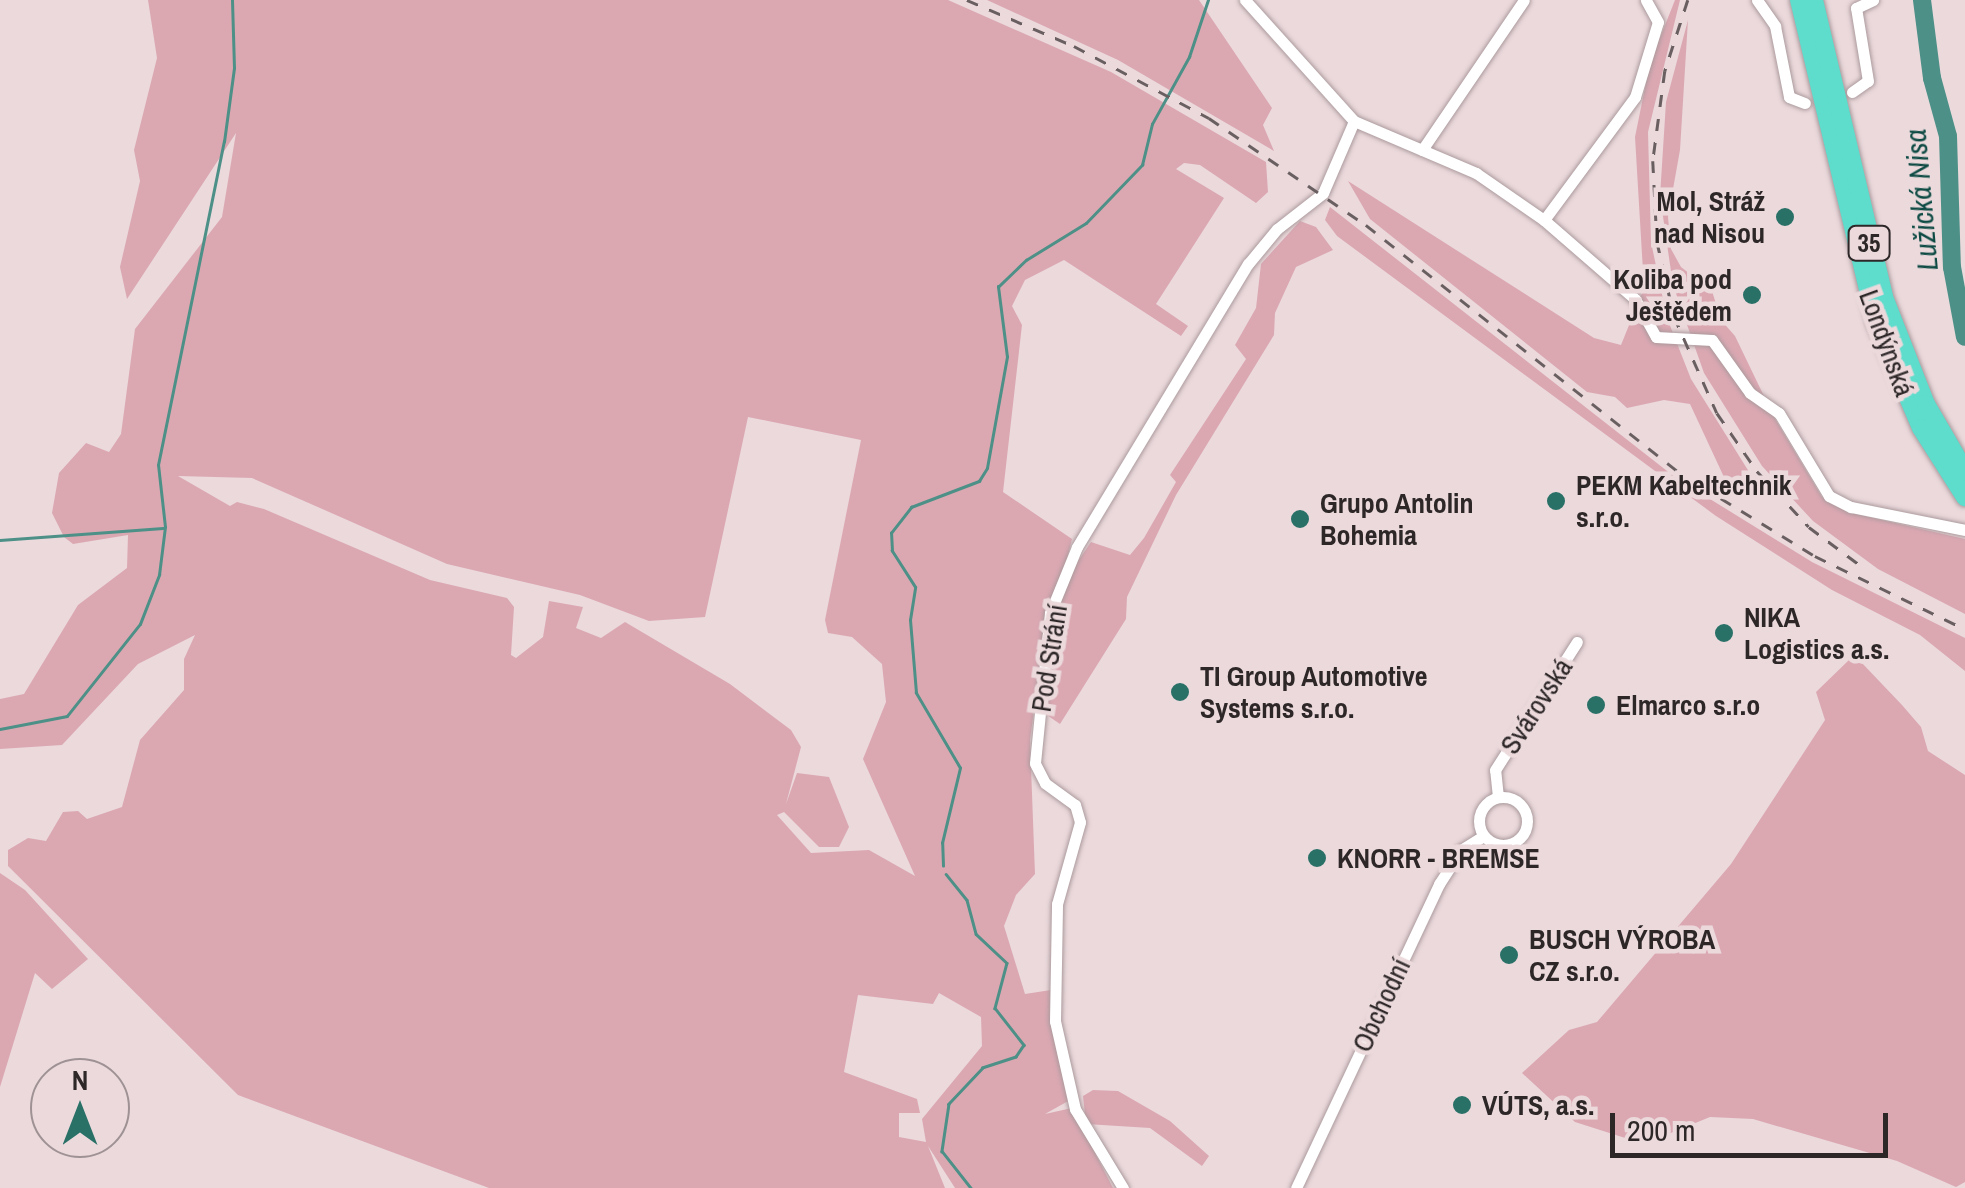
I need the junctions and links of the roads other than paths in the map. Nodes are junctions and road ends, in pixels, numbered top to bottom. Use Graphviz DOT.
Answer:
graph roads {
  1 [pos="1248,0"];
  2 [pos="1524,0"];
  3 [pos="1646,0"];
  4 [pos="1758,0"];
  5 [pos="1799,0"];
  6 [pos="1814,0"];
  7 [pos="1873,0"];
  8 [pos="1852,92"];
  9 [pos="1805,102"];
  10 [pos="1354,120"];
  11 [pos="1422,150"];
  12 [pos="1544,220"];
  13 [pos="1965,471"];
  14 [pos="1965,497"];
  15 [pos="1965,530"];
  16 [pos="1577,642"];
  17 [pos="1496,770"];
  18 [pos="1498,797"];
  19 [pos="1484,836"];
  20 [pos="1123,1188"];
  21 [pos="1296,1188"];
  1 -- 10 [label="street"];
  2 -- 11 [label="street"];
  3 -- 12 [label="street"];
  4 -- 9 [label="street"];
  5 -- 14 [label="highway, Londýnská / 35"];
  6 -- 13 [label="highway, Londýnská / 35"];
  7 -- 8 [label="street"];
  10 -- 11 [label="street"];
  10 -- 20 [label="street, Pod Strání"];
  11 -- 12 [label="street"];
  12 -- 15 [label="street"];
  16 -- 17 [label="street, Svárovská"];
  17 -- 18 [label="street, Obchodní"];
  18 -- 19 [label="street, Obchodní"];
  18 -- 19 [label="street"];
  19 -- 21 [label="street, Obchodní"];
}
